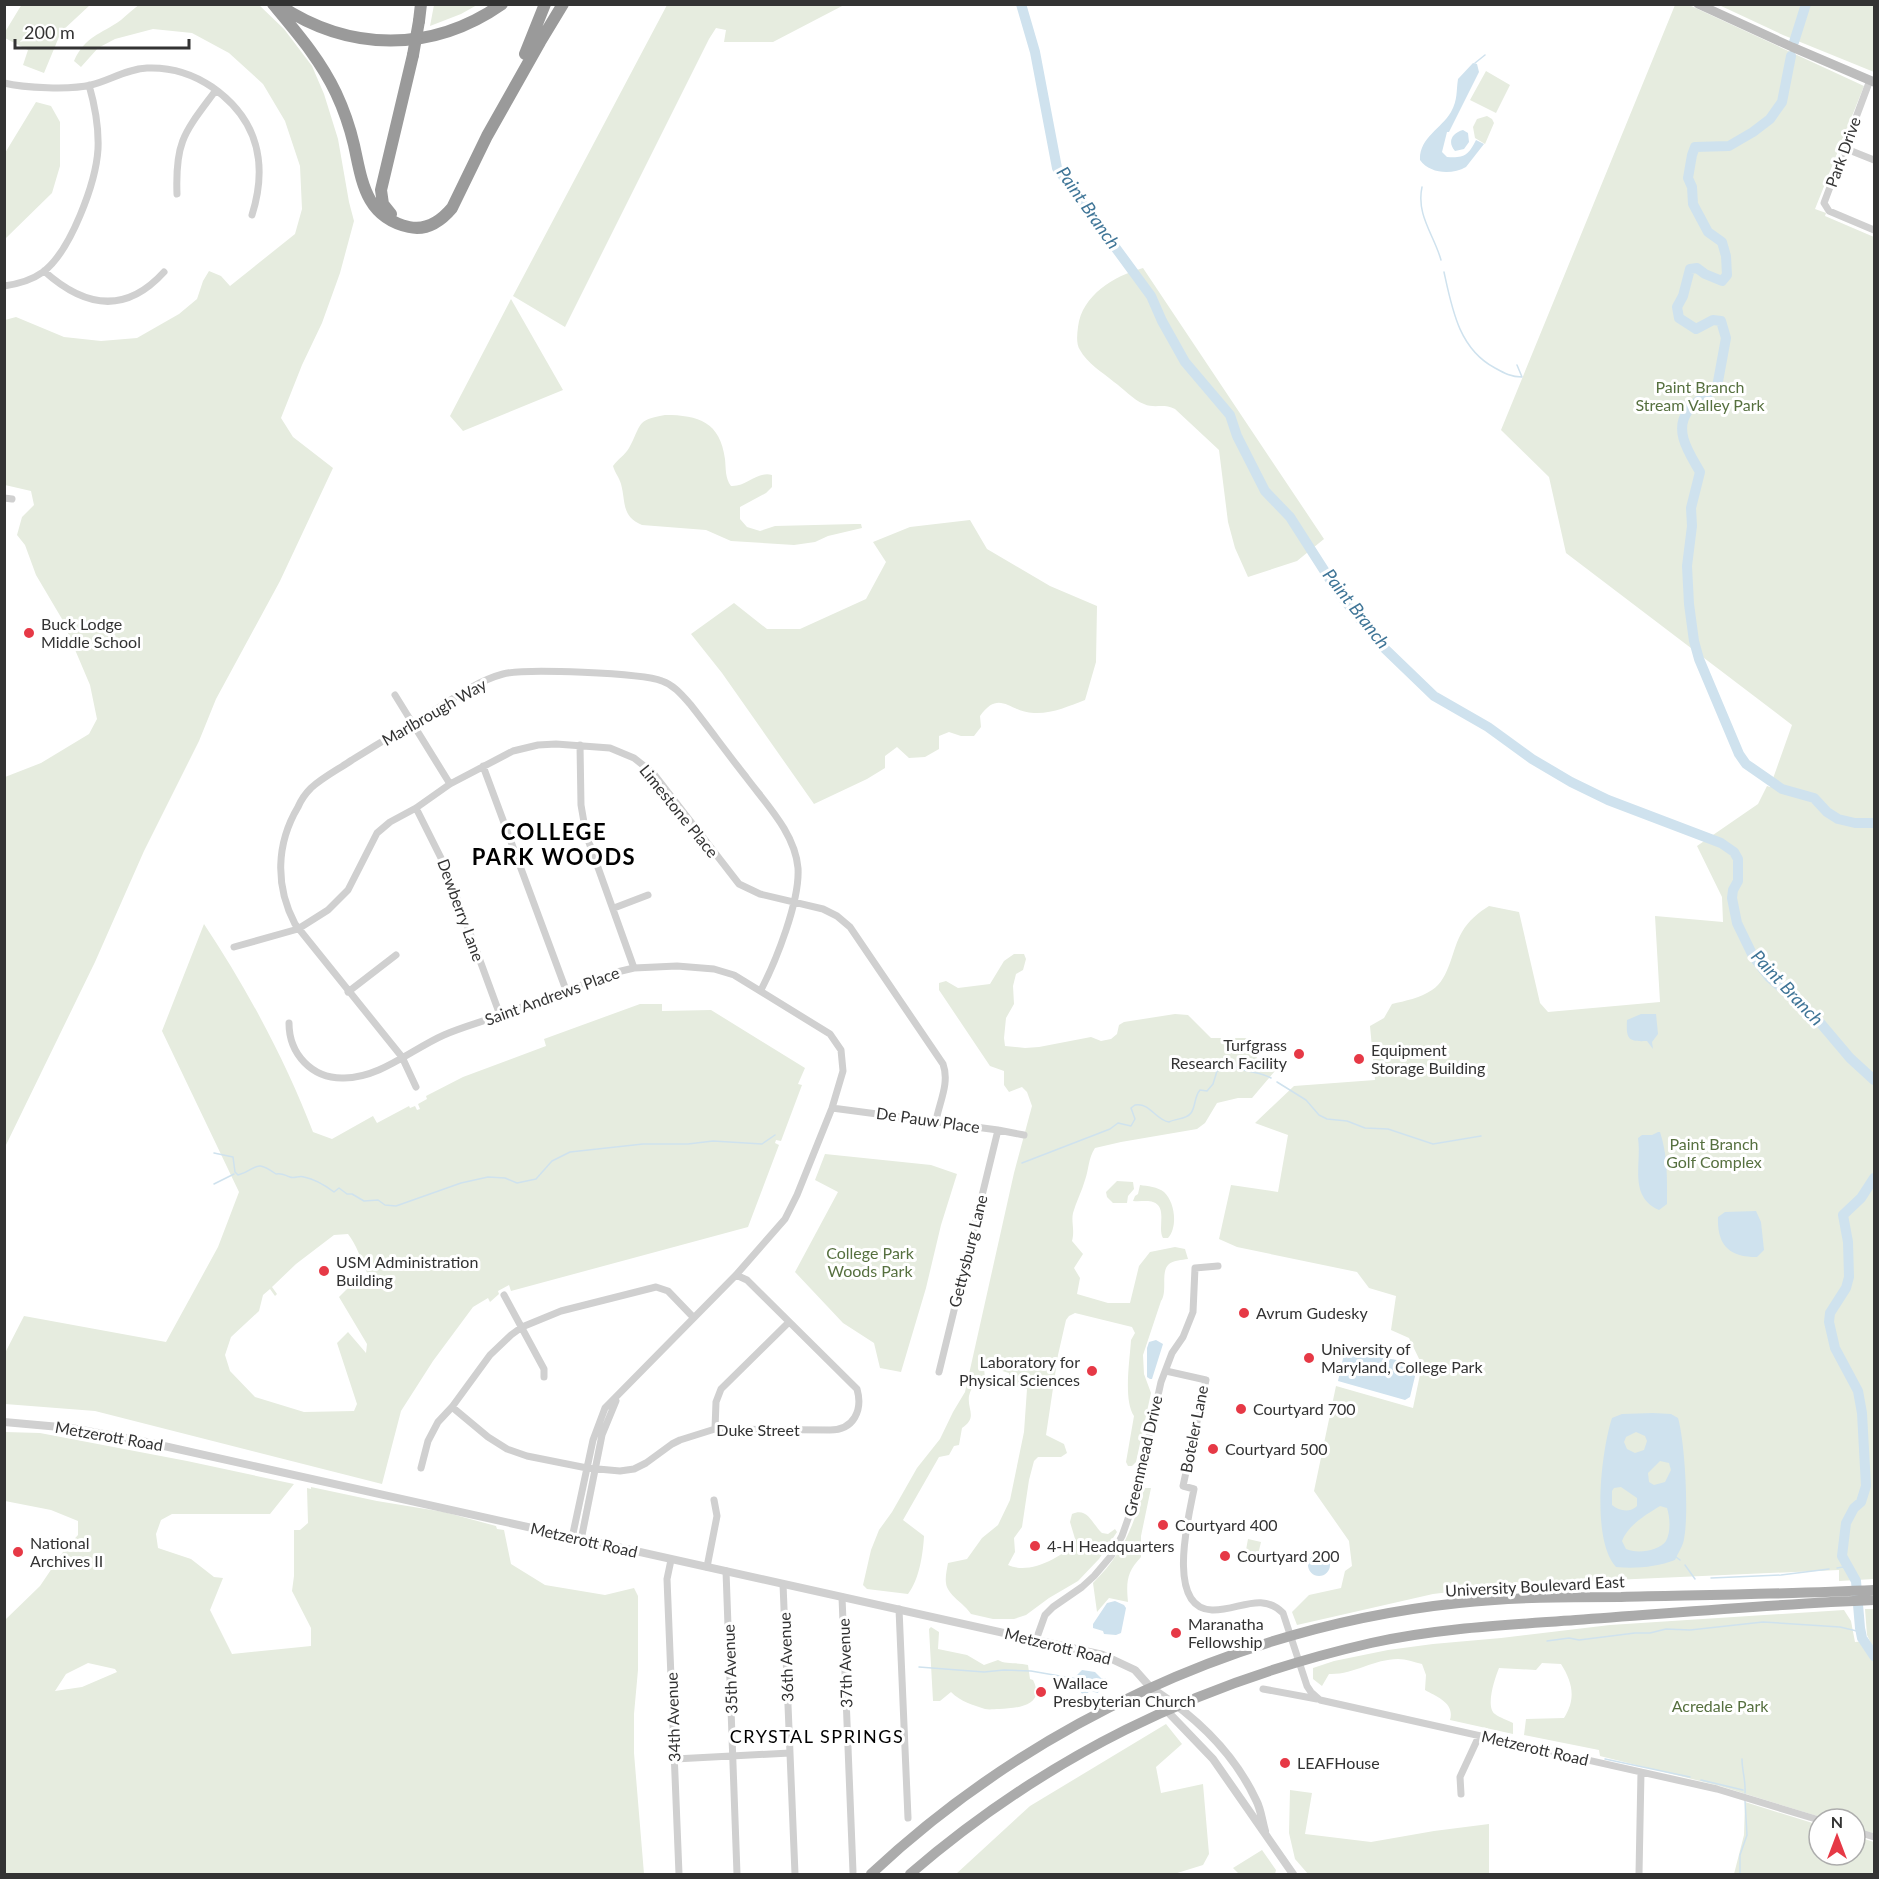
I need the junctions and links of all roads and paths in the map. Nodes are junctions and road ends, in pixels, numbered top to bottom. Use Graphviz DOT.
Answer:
graph roads {
  1 [pos="273,4"];
  2 [pos="278,4"];
  3 [pos="421,4"];
  4 [pos="502,4"];
  5 [pos="545,4"];
  6 [pos="558,4"];
  7 [pos="563,4"];
  8 [pos="1698,4"];
  9 [pos="540,42"];
  10 [pos="1872,81"];
  11 [pos="5,83"];
  12 [pos="89,85"];
  13 [pos="216,90"];
  14 [pos="487,136"];
  15 [pos="1844,148"];
  16 [pos="1875,160"];
  17 [pos="177,194"];
  18 [pos="252,215"];
  19 [pos="426,227"];
  20 [pos="1875,230"];
  21 [pos="44,271"];
  22 [pos="164,272"];
  23 [pos="4,286"];
  24 [pos="395,695"];
  25 [pos="411,724"];
  26 [pos="580,745"];
  27 [pos="483,766"];
  28 [pos="450,784"];
  29 [pos="416,808"];
  30 [pos="648,895"];
  31 [pos="793,901"];
  32 [pos="614,908"];
  33 [pos="298,929"];
  34 [pos="234,947"];
  35 [pos="396,955"];
  36 [pos="634,968"];
  37 [pos="566,990"];
  38 [pos="761,990"];
  39 [pos="348,993"];
  40 [pos="500,1016"];
  41 [pos="289,1023"];
  42 [pos="402,1057"];
  43 [pos="416,1087"];
  44 [pos="832,1107"];
  45 [pos="936,1121"];
  46 [pos="998,1130"];
  47 [pos="1024,1135"];
  48 [pos="1218,1266"];
  49 [pos="736,1275"];
  50 [pos="504,1295"];
  51 [pos="693,1317"];
  52 [pos="788,1323"];
  53 [pos="522,1327"];
  54 [pos="1166,1371"];
  55 [pos="939,1372"];
  56 [pos="544,1377"];
  57 [pos="452,1407"];
  58 [pos="4,1422"];
  59 [pos="715,1429"];
  60 [pos="421,1468"];
  61 [pos="591,1469"];
  62 [pos="714,1500"];
  63 [pos="576,1539"];
  64 [pos="671,1560"];
  65 [pos="707,1567"];
  66 [pos="726,1571"];
  67 [pos="783,1584"];
  68 [pos="1874,1594"];
  69 [pos="1842,1596"];
  70 [pos="842,1597"];
  71 [pos="899,1609"];
  72 [pos="1287,1624"];
  73 [pos="1286,1637"];
  74 [pos="1036,1640"];
  75 [pos="1298,1663"];
  76 [pos="1151,1688"];
  77 [pos="1263,1689"];
  78 [pos="1320,1700"];
  79 [pos="1177,1705"];
  80 [pos="1166,1710"];
  81 [pos="1479,1736"];
  82 [pos="790,1754"];
  83 [pos="733,1756"];
  84 [pos="675,1759"];
  85 [pos="1641,1772"];
  86 [pos="1461,1794"];
  87 [pos="1807,1816"];
  88 [pos="908,1818"];
  89 [pos="1267,1837"];
  90 [pos="853,1872"];
  91 [pos="679,1875"];
  92 [pos="737,1875"];
  93 [pos="795,1875"];
  94 [pos="871,1875"];
  95 [pos="910,1875"];
  96 [pos="1293,1875"];
  97 [pos="1639,1875"];
  1 -- 19 [label="highway"];
  2 -- 4 [label="highway"];
  3 -- 19 [label="highway, bridge"];
  5 -- 14 [label="highway"];
  6 -- 9 [label="highway"];
  7 -- 9 [label="highway"];
  8 -- 10 [label="main road"];
  9 -- 14 [label="highway"];
  10 -- 15 [label="street, Park Drive"];
  11 -- 12 [label="street"];
  12 -- 13 [label="street"];
  12 -- 21 [label="street"];
  13 -- 17 [label="street"];
  13 -- 18 [label="street"];
  14 -- 19 [label="highway"];
  15 -- 16 [label="street"];
  15 -- 20 [label="street, Park Drive"];
  21 -- 22 [label="street"];
  21 -- 23 [label="street"];
  24 -- 25 [label="street"];
  25 -- 28 [label="street"];
  25 -- 31 [label="street, Marlbrough Way"];
  25 -- 33 [label="street, Marlbrough Way"];
  26 -- 27 [label="street, Limestone Place"];
  26 -- 31 [label="street, Limestone Place"];
  26 -- 32 [label="street"];
  27 -- 28 [label="street, Limestone Place"];
  27 -- 37 [label="street"];
  28 -- 29 [label="street, Limestone Place"];
  29 -- 33 [label="street, Limestone Place"];
  29 -- 40 [label="street, Dewberry Lane"];
  30 -- 32 [label="street"];
  31 -- 38 [label="street, Marlbrough Way"];
  31 -- 45 [label="street, Limestone Place"];
  32 -- 36 [label="street"];
  33 -- 34 [label="street, Limestone Place"];
  33 -- 39 [label="street, Marlbrough Way"];
  35 -- 39 [label="street"];
  36 -- 37 [label="street, Saint Andrews Place"];
  36 -- 38 [label="street, Saint Andrews Place"];
  37 -- 40 [label="street, Saint Andrews Place"];
  38 -- 44 [label="street, Saint Andrews Place"];
  39 -- 42 [label="street, Marlbrough Way"];
  40 -- 42 [label="street, Saint Andrews Place"];
  41 -- 42 [label="street, Saint Andrews Place"];
  42 -- 43 [label="street, Marlbrough Way"];
  44 -- 45 [label="street, De Pauw Place"];
  44 -- 49 [label="street, Saint Andrews Place"];
  45 -- 46 [label="street, De Pauw Place"];
  46 -- 47 [label="street, De Pauw Place"];
  46 -- 55 [label="street, Gettysburg Lane"];
  48 -- 54 [label="street, Greenmead Drive"];
  49 -- 51 [label="street, Saint Andrews Place"];
  49 -- 52 [label="street, Duke Street"];
  50 -- 53 [label="street"];
  51 -- 53 [label="street"];
  51 -- 61 [label="street, Saint Andrews Place"];
  52 -- 59 [label="street"];
  52 -- 59 [label="street, Duke Street"];
  53 -- 56 [label="street"];
  53 -- 57 [label="street"];
  54 -- 72 [label="street, Boteler Lane"];
  54 -- 74 [label="street, Greenmead Drive"];
  57 -- 60 [label="street"];
  57 -- 61 [label="street, Duke Street"];
  58 -- 63 [label="street, Metzerott Road"];
  59 -- 61 [label="street, Duke Street"];
  61 -- 63 [label="street, Saint Andrews Place"];
  62 -- 65 [label="street"];
  63 -- 64 [label="street, Metzerott Road"];
  64 -- 65 [label="street, Metzerott Road"];
  64 -- 84 [label="street, 34th Avenue"];
  65 -- 66 [label="street, Metzerott Road"];
  66 -- 67 [label="street, Metzerott Road"];
  66 -- 83 [label="street, 35th Avenue"];
  67 -- 70 [label="street, Metzerott Road"];
  67 -- 82 [label="street, 36th Avenue"];
  68 -- 69 [label="main road, University Boulevard East"];
  69 -- 73 [label="main road, University Boulevard East"];
  69 -- 75 [label="main road, University Boulevard East"];
  70 -- 71 [label="street, Metzerott Road"];
  70 -- 90 [label="street, 37th Avenue"];
  71 -- 74 [label="street, Metzerott Road"];
  71 -- 88 [label="street"];
  72 -- 73 [label="main road"];
  73 -- 75 [label="street"];
  73 -- 76 [label="main road, University Boulevard East"];
  74 -- 76 [label="street, Metzerott Road"];
  75 -- 78 [label="street"];
  75 -- 79 [label="main road, University Boulevard East"];
  76 -- 79 [label="street"];
  76 -- 80 [label="street"];
  76 -- 94 [label="main road, University Boulevard East"];
  77 -- 78 [label="street, Metzerott Road"];
  78 -- 81 [label="street, Metzerott Road"];
  79 -- 80 [label="main road, University Boulevard East"];
  79 -- 89 [label="street"];
  80 -- 89 [label="street"];
  80 -- 95 [label="main road, University Boulevard East"];
  81 -- 85 [label="street, Metzerott Road"];
  81 -- 86 [label="street"];
  82 -- 83 [label="street"];
  82 -- 93 [label="street, 36th Avenue"];
  83 -- 84 [label="street"];
  83 -- 92 [label="street, 35th Avenue"];
  84 -- 91 [label="street, 34th Avenue"];
  85 -- 87 [label="street, Metzerott Road"];
  85 -- 97 [label="street"];
  89 -- 96 [label="street"];
}
